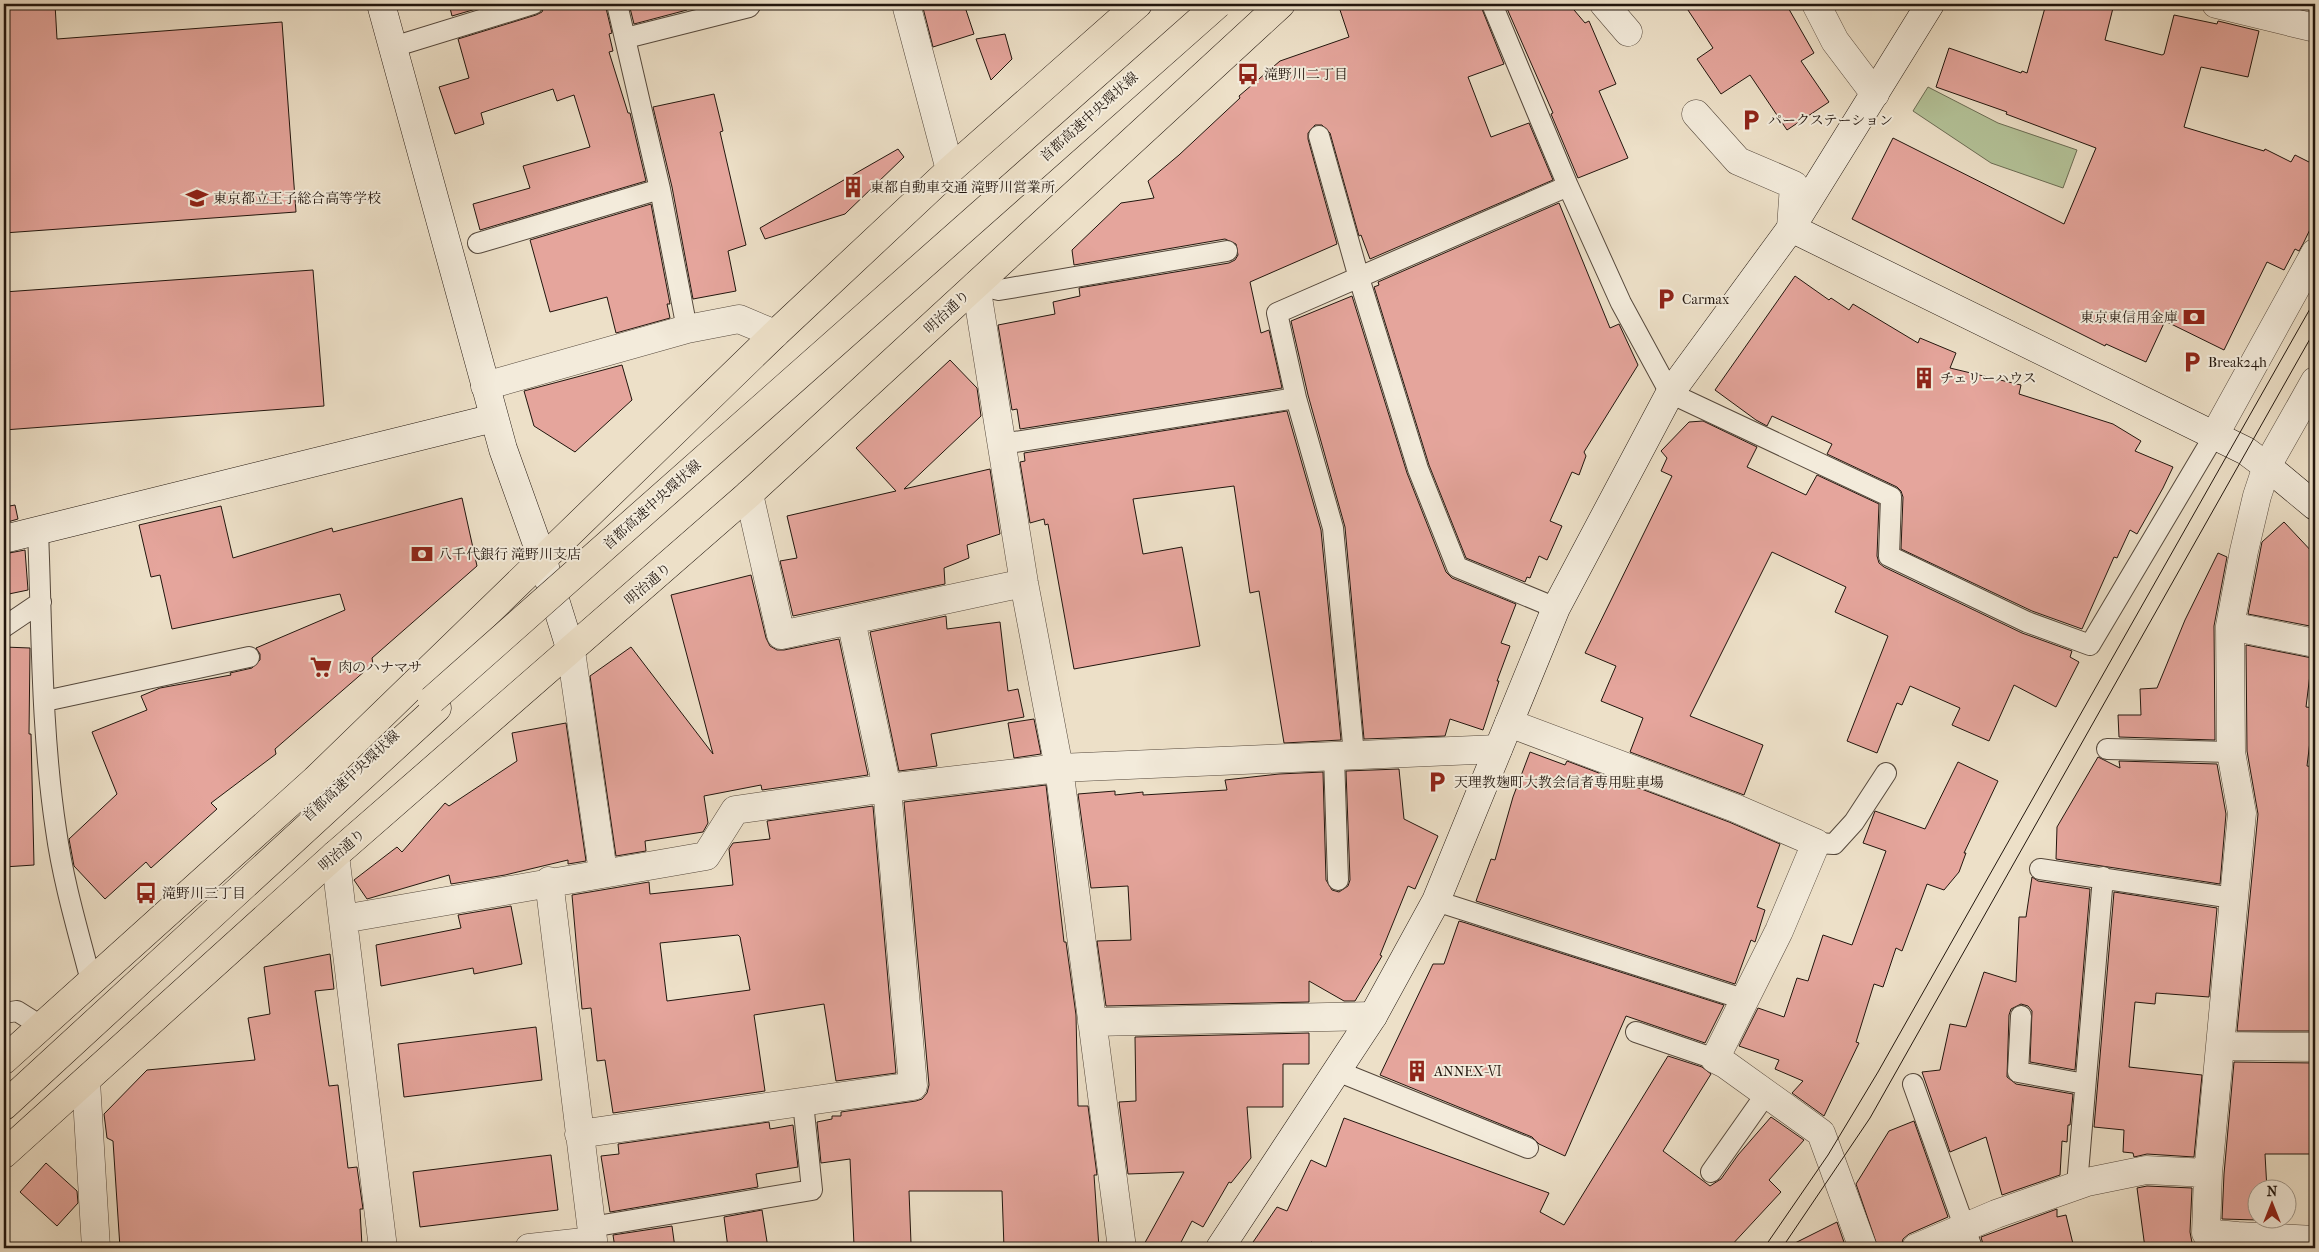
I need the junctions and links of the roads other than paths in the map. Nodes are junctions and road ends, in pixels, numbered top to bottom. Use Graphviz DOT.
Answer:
graph roads {
  1 [pos="381,4"];
  2 [pos="533,4"];
  3 [pos="617,4"];
  4 [pos="751,4"];
  5 [pos="906,4"];
  6 [pos="1138,4"];
  7 [pos="1218,4"];
  8 [pos="1281,4"];
  9 [pos="1492,4"];
  10 [pos="1604,4"];
  11 [pos="1816,4"];
  12 [pos="1930,4"];
  13 [pos="2216,4"];
  14 [pos="2315,28"];
  15 [pos="1628,32"];
  16 [pos="626,38"];
  17 [pos="392,47"];
  18 [pos="1875,94"];
  19 [pos="1696,114"];
  20 [pos="1319,136"];
  21 [pos="950,170"];
  22 [pos="1568,186"];
  23 [pos="660,189"];
  24 [pos="1791,228"];
  25 [pos="478,244"];
  26 [pos="1227,251"];
  27 [pos="2315,253"];
  28 [pos="1359,278"];
  29 [pos="976,285"];
  30 [pos="687,329"];
  31 [pos="775,334"];
  32 [pos="2315,381"];
  33 [pos="485,386"];
  34 [pos="1670,393"];
  35 [pos="1296,398"];
  36 [pos="494,418"];
  37 [pos="2214,436"];
  38 [pos="1002,444"];
  39 [pos="2268,466"];
  40 [pos="749,494"];
  41 [pos="2315,506"];
  42 [pos="38,531"];
  43 [pos="4,539"];
  44 [pos="542,558"];
  45 [pos="1024,583"];
  46 [pos="41,602"];
  47 [pos="1556,608"];
  48 [pos="851,620"];
  49 [pos="2230,626"];
  50 [pos="4,627"];
  51 [pos="2315,643"];
  52 [pos="572,651"];
  53 [pos="249,657"];
  54 [pos="45,701"];
  55 [pos="437,708"];
  56 [pos="1509,722"];
  57 [pos="1498,749"];
  58 [pos="2107,749"];
  59 [pos="2231,752"];
  60 [pos="1344,756"];
  61 [pos="1058,768"];
  62 [pos="1886,773"];
  63 [pos="887,788"];
  64 [pos="1816,843"];
  65 [pos="335,855"];
  66 [pos="2040,869"];
  67 [pos="603,872"];
  68 [pos="2102,877"];
  69 [pos="1338,880"];
  70 [pos="549,882"];
  71 [pos="2234,898"];
  72 [pos="1436,902"];
  73 [pos="343,919"];
  74 [pos="91,981"];
  75 [pos="1743,999"];
  76 [pos="4,1013"];
  77 [pos="1373,1016"];
  78 [pos="2021,1016"];
  79 [pos="1092,1022"];
  80 [pos="41,1026"];
  81 [pos="1636,1032"];
  82 [pos="2220,1046"];
  83 [pos="2315,1047"];
  84 [pos="1715,1059"];
  85 [pos="4,1060"];
  86 [pos="1337,1071"];
  87 [pos="86,1081"];
  88 [pos="1913,1084"];
  89 [pos="2085,1084"];
  90 [pos="1766,1094"];
  91 [pos="4,1095"];
  92 [pos="803,1102"];
  93 [pos="4,1106"];
  94 [pos="579,1134"];
  95 [pos="1528,1148"];
  96 [pos="4,1154"];
  97 [pos="1712,1172"];
  98 [pos="2208,1173"];
  99 [pos="2077,1185"];
  100 [pos="593,1238"];
  101 [pos="1969,1238"];
  102 [pos="2315,1240"];
  103 [pos="2205,1241"];
  104 [pos="2242,1242"];
  105 [pos="96,1248"];
  106 [pos="383,1248"];
  107 [pos="529,1248"];
  108 [pos="1122,1248"];
  109 [pos="1220,1248"];
  110 [pos="1863,1248"];
  111 [pos="1916,1248"];
  1 -- 17 [label="street"];
  2 -- 17 [label="lane"];
  3 -- 16 [label="lane"];
  4 -- 16 [label="lane"];
  5 -- 21 [label="street"];
  6 -- 21 [label="highway"];
  7 -- 91 [label="highway, 首都高速中央環状線, bridge"];
  8 -- 29 [label="highway, 明治通り"];
  9 -- 22 [label="lane"];
  10 -- 15 [label="street"];
  11 -- 18 [label="street"];
  12 -- 18 [label="street"];
  13 -- 14 [label="street"];
  16 -- 23 [label="lane"];
  17 -- 33 [label="street"];
  18 -- 24 [label="street"];
  19 -- 24 [label="street"];
  20 -- 28 [label="lane"];
  21 -- 31 [label="highway"];
  22 -- 28 [label="lane"];
  22 -- 34 [label="lane"];
  23 -- 25 [label="lane"];
  23 -- 30 [label="lane"];
  24 -- 34 [label="street"];
  24 -- 37 [label="street"];
  26 -- 29 [label="lane"];
  27 -- 37 [label="street"];
  28 -- 35 [label="lane"];
  28 -- 47 [label="lane"];
  29 -- 38 [label="street"];
  29 -- 40 [label="highway, 明治通り"];
  30 -- 31 [label="street"];
  30 -- 33 [label="street"];
  31 -- 44 [label="highway"];
  32 -- 39 [label="street"];
  33 -- 36 [label="street"];
  34 -- 37 [label="lane"];
  34 -- 47 [label="street"];
  35 -- 38 [label="lane"];
  35 -- 60 [label="lane"];
  36 -- 42 [label="street"];
  36 -- 44 [label="street"];
  37 -- 39 [label="street"];
  38 -- 45 [label="street"];
  39 -- 41 [label="street"];
  39 -- 49 [label="street"];
  40 -- 48 [label="street"];
  40 -- 52 [label="highway, 明治通り"];
  42 -- 43 [label="street"];
  42 -- 46 [label="lane"];
  44 -- 52 [label="street"];
  44 -- 74 [label="highway"];
  45 -- 48 [label="street"];
  45 -- 61 [label="street"];
  46 -- 50 [label="lane"];
  46 -- 54 [label="lane"];
  47 -- 56 [label="street"];
  48 -- 63 [label="street"];
  49 -- 51 [label="street"];
  49 -- 59 [label="street"];
  52 -- 65 [label="highway, 明治通り"];
  52 -- 67 [label="street"];
  53 -- 54 [label="lane"];
  54 -- 74 [label="lane"];
  55 -- 93 [label="highway, 首都高速中央環状線"];
  56 -- 57 [label="street"];
  56 -- 64 [label="street"];
  57 -- 60 [label="street"];
  57 -- 72 [label="street"];
  58 -- 59 [label="lane"];
  59 -- 71 [label="street"];
  60 -- 61 [label="street"];
  60 -- 69 [label="lane"];
  61 -- 63 [label="street"];
  61 -- 79 [label="street"];
  62 -- 64 [label="lane"];
  63 -- 67 [label="street"];
  63 -- 92 [label="street"];
  64 -- 75 [label="street"];
  65 -- 73 [label="street"];
  65 -- 87 [label="highway, 明治通り"];
  66 -- 68 [label="lane"];
  67 -- 70 [label="street"];
  68 -- 71 [label="lane"];
  68 -- 89 [label="lane"];
  70 -- 73 [label="street"];
  70 -- 94 [label="street"];
  71 -- 82 [label="street"];
  72 -- 75 [label="lane"];
  72 -- 77 [label="street"];
  73 -- 106 [label="street"];
  74 -- 80 [label="highway"];
  75 -- 84 [label="street"];
  76 -- 80 [label="lane"];
  77 -- 79 [label="street"];
  77 -- 86 [label="street"];
  78 -- 89 [label="lane"];
  79 -- 108 [label="street"];
  80 -- 85 [label="highway"];
  81 -- 84 [label="lane"];
  82 -- 83 [label="street"];
  82 -- 98 [label="street"];
  84 -- 90 [label="street"];
  86 -- 95 [label="lane"];
  86 -- 109 [label="street"];
  87 -- 96 [label="highway, 明治通り"];
  87 -- 105 [label="street"];
  88 -- 101 [label="lane"];
  89 -- 99 [label="lane"];
  90 -- 97 [label="lane"];
  90 -- 110 [label="street"];
  92 -- 94 [label="street"];
  92 -- 100 [label="lane"];
  94 -- 100 [label="street"];
  98 -- 99 [label="street"];
  98 -- 103 [label="street"];
  99 -- 101 [label="street"];
  100 -- 107 [label="street"];
  101 -- 111 [label="street"];
  102 -- 104 [label="street"];
  103 -- 104 [label="street"];
}
